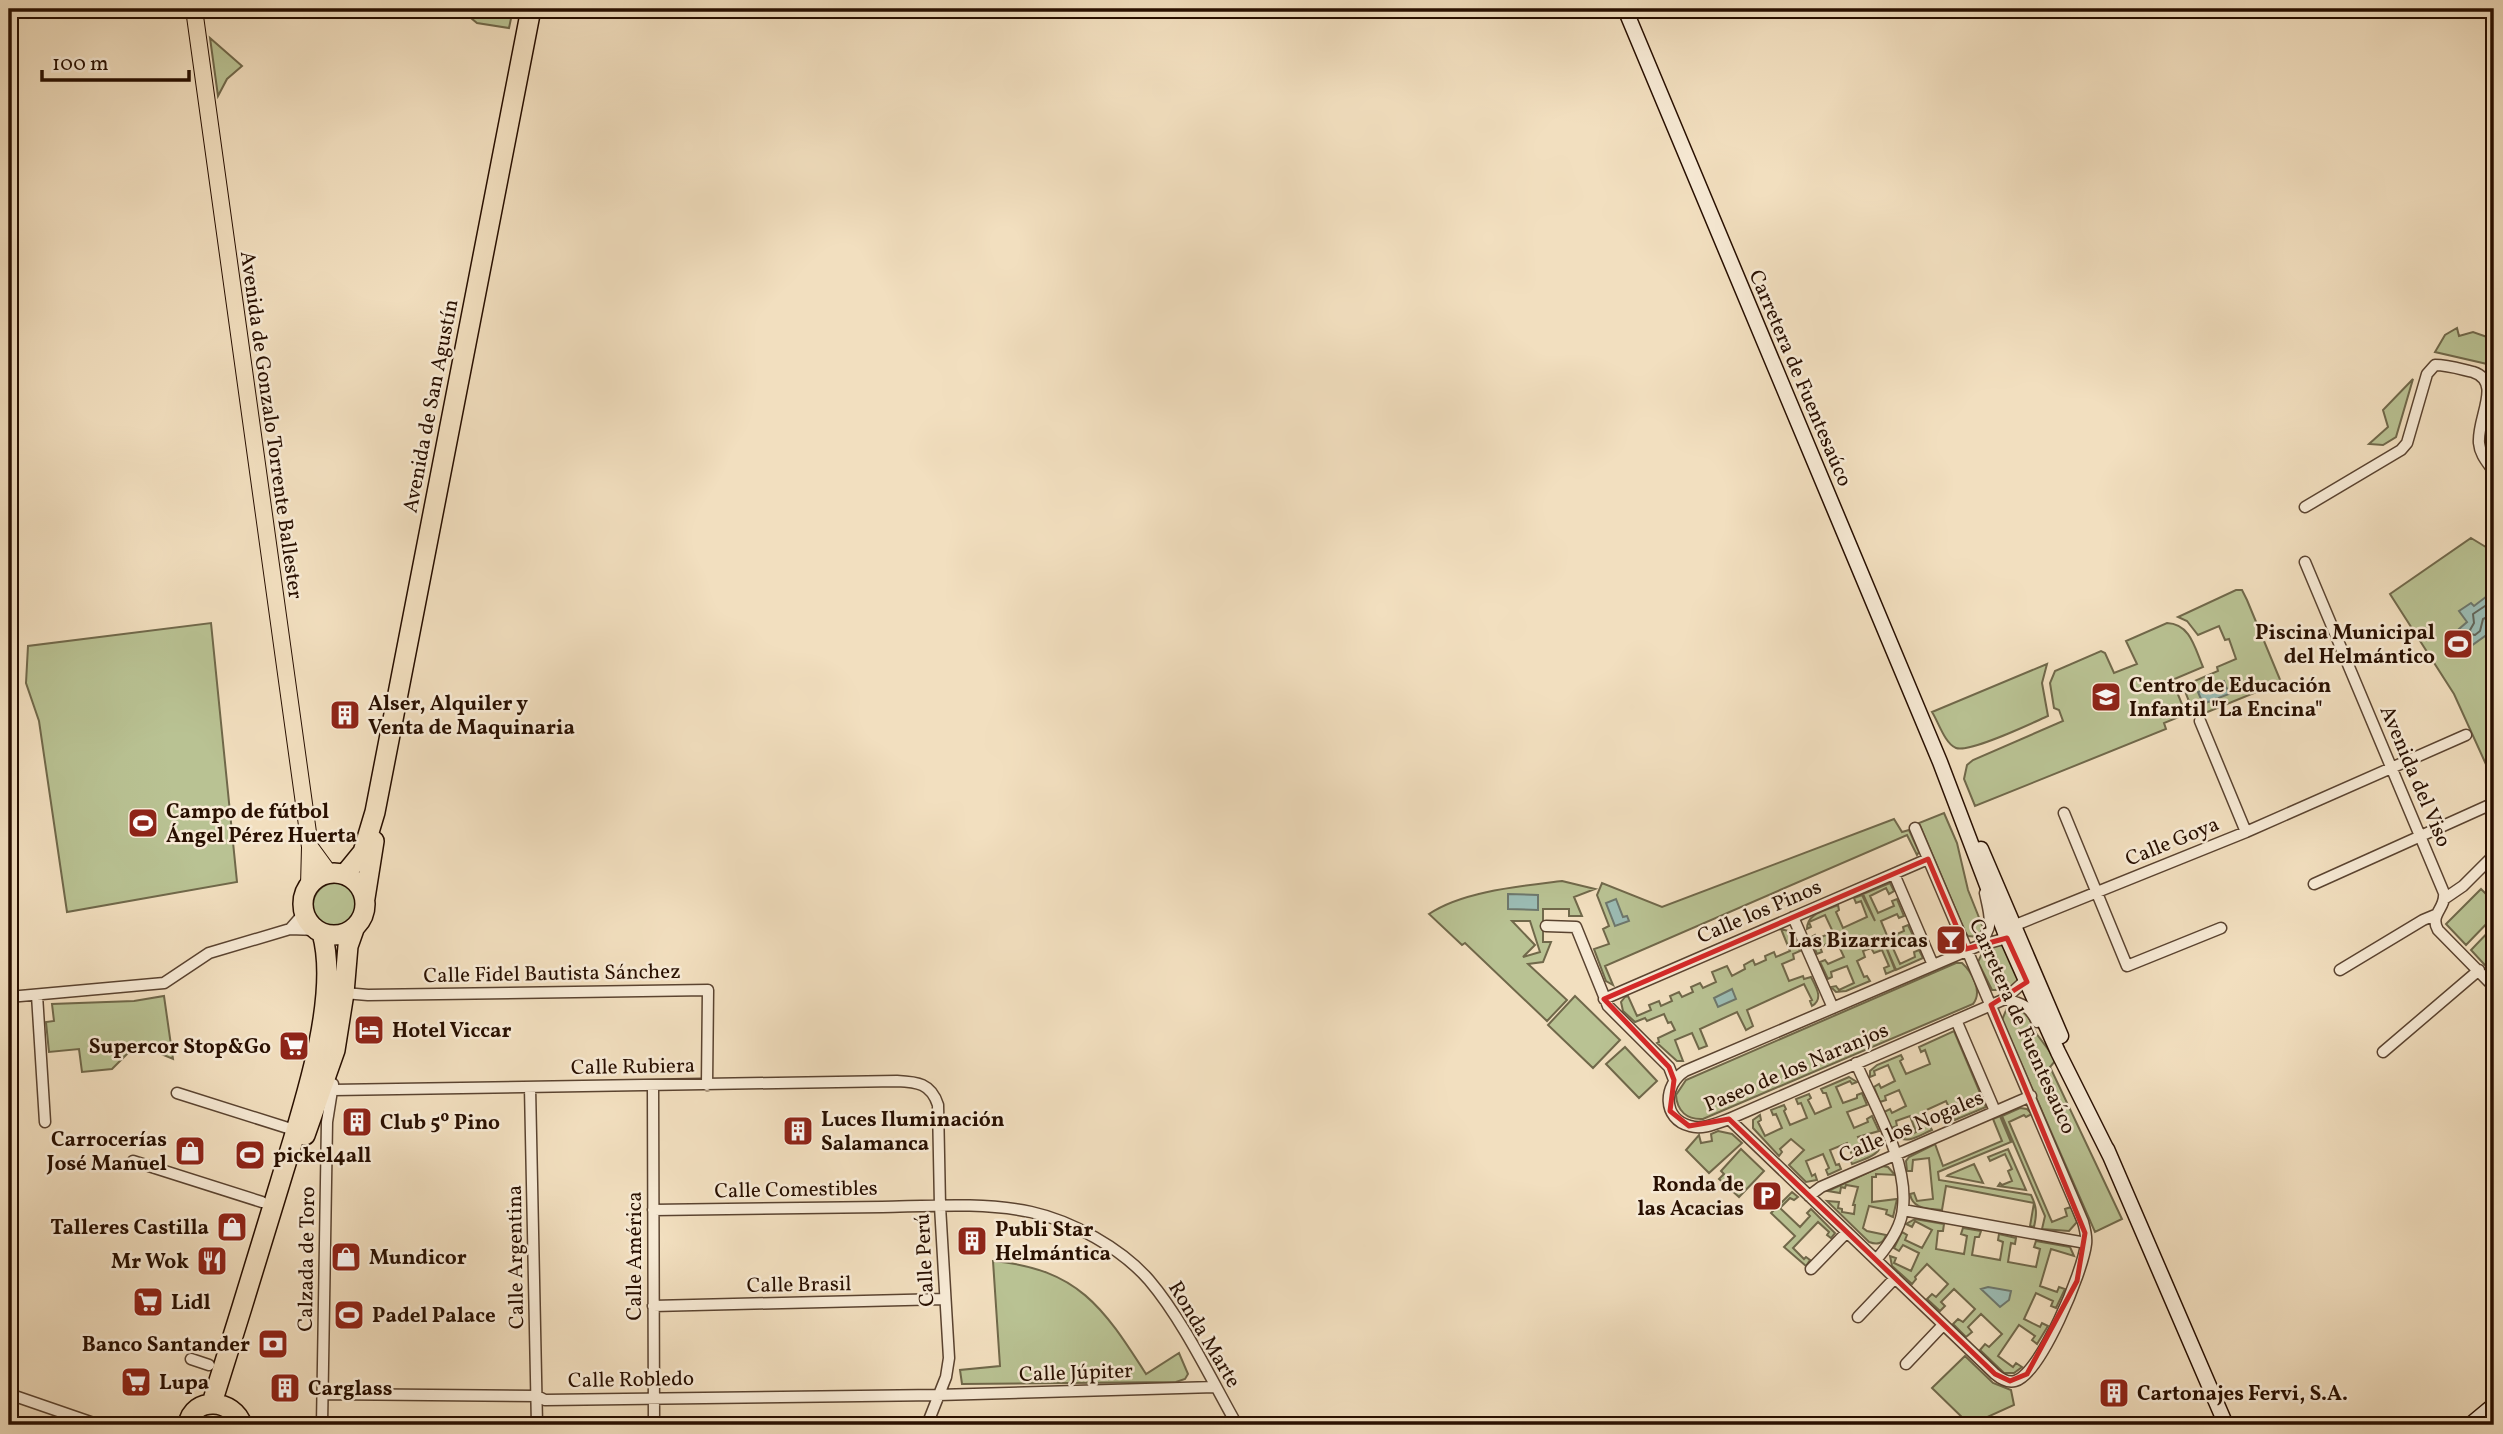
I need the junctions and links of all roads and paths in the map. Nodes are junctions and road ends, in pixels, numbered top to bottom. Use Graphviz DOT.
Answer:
graph roads {
  1 [pos="194,9"];
  2 [pos="531,9"];
  3 [pos="1625,9"];
  4 [pos="2494,472"];
  5 [pos="2305,507"];
  6 [pos="2305,562"];
  7 [pos="2200,721"];
  8 [pos="2466,735"];
  9 [pos="1940,762"];
  10 [pos="2392,768"];
  11 [pos="2494,803"];
  12 [pos="375,812"];
  13 [pos="2064,813"];
  14 [pos="1915,828"];
  15 [pos="2246,832"];
  16 [pos="2420,836"];
  17 [pos="310,847"];
  18 [pos="2493,856"];
  19 [pos="1928,859"];
  20 [pos="1981,873"];
  21 [pos="337,874"];
  22 [pos="1894,874"];
  23 [pos="2314,884"];
  24 [pos="309,886"];
  25 [pos="2097,893"];
  26 [pos="365,898"];
  27 [pos="2444,900"];
  28 [pos="304,913"];
  29 [pos="2435,915"];
  30 [pos="1793,917"];
  31 [pos="1546,926"];
  32 [pos="2221,928"];
  33 [pos="290,929"];
  34 [pos="354,929"];
  35 [pos="320,932"];
  36 [pos="2011,933"];
  37 [pos="1978,946"];
  38 [pos="1966,951"];
  39 [pos="1933,965"];
  40 [pos="2340,970"];
  41 [pos="2479,970"];
  42 [pos="2030,977"];
  43 [pos="2494,987"];
  44 [pos="344,993"];
  45 [pos="37,995"];
  46 [pos="9,997"];
  47 [pos="1604,999"];
  48 [pos="2005,999"];
  49 [pos="1991,1005"];
  50 [pos="1833,1008"];
  51 [pos="1956,1020"];
  52 [pos="2058,1052"];
  53 [pos="2384,1052"];
  54 [pos="332,1060"];
  55 [pos="1856,1063"];
  56 [pos="1674,1080"];
  57 [pos="707,1084"];
  58 [pos="653,1086"];
  59 [pos="530,1087"];
  60 [pos="333,1090"];
  61 [pos="932,1091"];
  62 [pos="177,1093"];
  63 [pos="2031,1096"];
  64 [pos="1995,1111"];
  65 [pos="1729,1119"];
  66 [pos="45,1122"];
  67 [pos="291,1129"];
  68 [pos="1895,1153"];
  69 [pos="2110,1156"];
  70 [pos="133,1161"];
  71 [pos="1809,1196"];
  72 [pos="262,1202"];
  73 [pos="940,1206"];
  74 [pos="653,1210"];
  75 [pos="1903,1210"];
  76 [pos="1847,1232"];
  77 [pos="2086,1243"];
  78 [pos="258,1257"];
  79 [pos="1876,1260"];
  80 [pos="1811,1269"];
  81 [pos="1895,1278"];
  82 [pos="945,1300"];
  83 [pos="653,1306"];
  84 [pos="1858,1317"];
  85 [pos="1943,1325"];
  86 [pos="191,1359"];
  87 [pos="1906,1364"];
  88 [pos="209,1365"];
  89 [pos="1215,1387"];
  90 [pos="9,1394"];
  91 [pos="324,1394"];
  92 [pos="938,1395"];
  93 [pos="537,1396"];
  94 [pos="654,1397"];
  95 [pos="212,1403"];
  96 [pos="2494,1405"];
  97 [pos="323,1423"];
  98 [pos="100,1425"];
  99 [pos="188,1425"];
  100 [pos="242,1425"];
  101 [pos="537,1425"];
  102 [pos="654,1425"];
  103 [pos="927,1425"];
  104 [pos="1237,1425"];
  105 [pos="2225,1425"];
  106 [pos="2469,1425"];
  1 -- 17 [label="main road, Avenida de Gonzalo Torrente Ballester"];
  2 -- 12 [label="highway, Avenida de San Agustín"];
  3 -- 9 [label="main road, Carretera de Fuentesaúco"];
  4 -- 5 [label="street"];
  6 -- 10 [label="street, Avenida del Viso"];
  7 -- 15 [label="street, Calle Goya"];
  8 -- 10 [label="street"];
  9 -- 20 [label="main road, Carretera de Fuentesaúco"];
  9 -- 36 [label="main road, Carretera de Fuentesaúco"];
  10 -- 15 [label="street"];
  10 -- 16 [label="street, Avenida del Viso"];
  11 -- 16 [label="street"];
  12 -- 21 [label="highway, Avenida de San Agustín"];
  12 -- 26 [label="highway, Avenida de San Agustín"];
  13 -- 25 [label="street"];
  14 -- 19 [label="street, Carretera de Fuentesaúco"];
  15 -- 25 [label="street, Calle Goya"];
  16 -- 23 [label="street"];
  16 -- 27 [label="street, Avenida del Viso"];
  17 -- 21 [label="main road, Avenida de Gonzalo Torrente Ballester"];
  17 -- 24 [label="main road, Avenida de Gonzalo Torrente Ballester"];
  18 -- 27 [label="street"];
  19 -- 22 [label="street, Calle los Pinos"];
  19 -- 38 [label="street, Carretera de Fuentesaúco"];
  20 -- 36 [label="main road, Carretera de Fuentesaúco"];
  20 -- 37 [label="street"];
  21 -- 24 [label="highway"];
  21 -- 26 [label="highway"];
  22 -- 30 [label="street, Calle los Pinos"];
  22 -- 39 [label="street"];
  24 -- 28 [label="highway"];
  25 -- 32 [label="street"];
  25 -- 36 [label="street, Calle Goya"];
  26 -- 34 [label="highway"];
  27 -- 29 [label="street"];
  28 -- 33 [label="street"];
  28 -- 35 [label="highway"];
  29 -- 40 [label="street"];
  29 -- 41 [label="street"];
  30 -- 47 [label="street, Calle los Pinos"];
  30 -- 50 [label="street"];
  31 -- 47 [label="street"];
  33 -- 35 [label="street"];
  33 -- 45 [label="street"];
  34 -- 35 [label="highway"];
  34 -- 44 [label="highway"];
  35 -- 78 [label="highway"];
  36 -- 37 [label="street, Paseo de los Naranjos"];
  36 -- 42 [label="main road"];
  37 -- 38 [label="street, Paseo de los Naranjos"];
  38 -- 39 [label="street, Paseo de los Naranjos"];
  38 -- 49 [label="street, Carretera de Fuentesaúco"];
  39 -- 50 [label="street, Paseo de los Naranjos"];
  41 -- 43 [label="street"];
  41 -- 53 [label="street"];
  42 -- 48 [label="street, Paseo de los Naranjos"];
  42 -- 52 [label="main road, Carretera de Fuentesaúco"];
  42 -- 69 [label="main road, Carretera de Fuentesaúco"];
  44 -- 54 [label="highway"];
  44 -- 57 [label="street, Calle Fidel Bautista Sánchez"];
  45 -- 46 [label="street"];
  45 -- 66 [label="street"];
  47 -- 56 [label="street"];
  48 -- 49 [label="street, Paseo de los Naranjos"];
  48 -- 52 [label="street"];
  49 -- 51 [label="street, Paseo de los Naranjos"];
  49 -- 63 [label="street, Carretera de Fuentesaúco"];
  50 -- 56 [label="street, Paseo de los Naranjos"];
  51 -- 55 [label="street, Paseo de los Naranjos"];
  51 -- 64 [label="street"];
  52 -- 69 [label="main road, Carretera de Fuentesaúco"];
  54 -- 60 [label="street, Calzada de Toro"];
  54 -- 78 [label="highway"];
  55 -- 65 [label="street, Paseo de los Naranjos"];
  55 -- 68 [label="street"];
  56 -- 65 [label="street, Paseo de los Naranjos"];
  57 -- 58 [label="street, Calle Rubiera"];
  57 -- 61 [label="street, Calle Rubiera"];
  58 -- 59 [label="street, Calle Rubiera"];
  58 -- 74 [label="street, Calle América"];
  59 -- 60 [label="street, Calle Rubiera"];
  59 -- 93 [label="street, Calle Argentina"];
  60 -- 91 [label="street, Calzada de Toro"];
  61 -- 73 [label="street, Calle Perú"];
  62 -- 67 [label="street"];
  63 -- 64 [label="street, Calle los Nogales"];
  63 -- 77 [label="street, Carretera de Fuentesaúco"];
  64 -- 68 [label="street, Calle los Nogales"];
  65 -- 71 [label="street"];
  68 -- 71 [label="street, Calle los Nogales"];
  68 -- 75 [label="street"];
  69 -- 105 [label="main road, Carretera de Fuentesaúco"];
  70 -- 72 [label="street"];
  71 -- 76 [label="street"];
  73 -- 74 [label="street, Calle Comestibles"];
  73 -- 82 [label="street, Calle Perú"];
  73 -- 89 [label="street, Ronda Marte"];
  74 -- 83 [label="street, Calle América"];
  75 -- 77 [label="street"];
  75 -- 79 [label="street"];
  76 -- 79 [label="street"];
  76 -- 80 [label="street"];
  77 -- 85 [label="street"];
  78 -- 95 [label="highway"];
  79 -- 81 [label="street"];
  81 -- 84 [label="street"];
  81 -- 85 [label="street"];
  82 -- 83 [label="street, Calle Brasil"];
  82 -- 92 [label="street, Calle Perú"];
  83 -- 94 [label="street, Calle América"];
  85 -- 87 [label="street"];
  86 -- 88 [label="street"];
  89 -- 92 [label="street, Calle Júpiter"];
  89 -- 104 [label="street, Ronda Marte"];
  90 -- 98 [label="street"];
  91 -- 93 [label="street, Calle Robledo"];
  91 -- 97 [label="street, Calzada de Toro"];
  92 -- 94 [label="street, Calle Robledo"];
  92 -- 103 [label="street, Calle Perú"];
  93 -- 94 [label="street, Calle Robledo"];
  93 -- 101 [label="street, Calle Argentina"];
  94 -- 102 [label="street, Calle América"];
  95 -- 99 [label="highway"];
  95 -- 100 [label="highway"];
  96 -- 106 [label="main road"];
}
